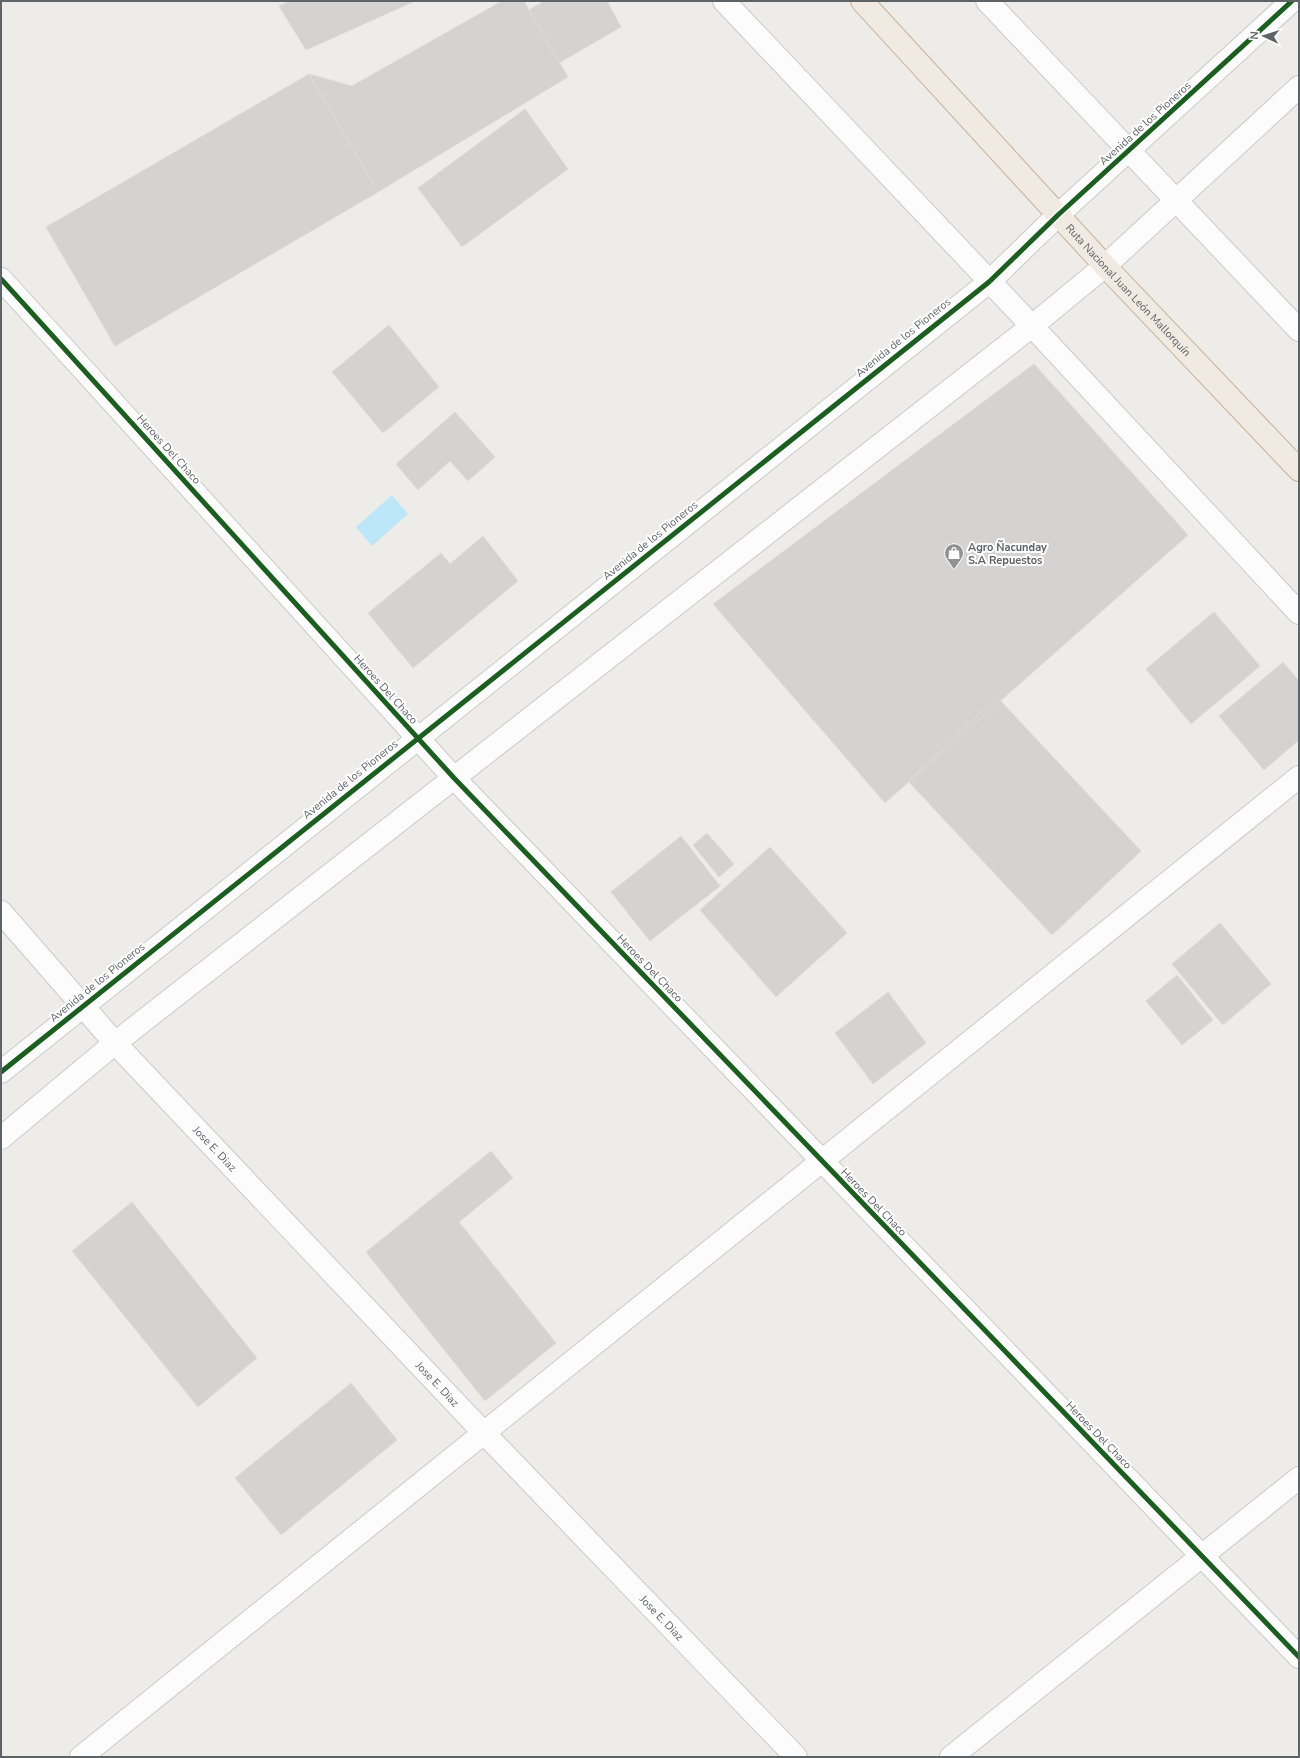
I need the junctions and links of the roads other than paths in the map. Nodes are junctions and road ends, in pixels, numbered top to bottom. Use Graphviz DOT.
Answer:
graph roads {
  1 [pos="724,1"];
  2 [pos="862,1"];
  3 [pos="987,1"];
  4 [pos="1292,1"];
  5 [pos="1299,87"];
  6 [pos="1129,151"];
  7 [pos="1176,201"];
  8 [pos="1058,215"];
  9 [pos="1105,266"];
  10 [pos="1,279"];
  11 [pos="989,282"];
  12 [pos="1032,326"];
  13 [pos="1299,330"];
  14 [pos="1299,470"];
  15 [pos="1299,613"];
  16 [pos="417,738"];
  17 [pos="1299,777"];
  18 [pos="454,778"];
  19 [pos="1,912"];
  20 [pos="84,1006"];
  21 [pos="115,1043"];
  22 [pos="1,1072"];
  23 [pos="1,1138"];
  24 [pos="822,1161"];
  25 [pos="484,1433"];
  26 [pos="1299,1478"];
  27 [pos="1201,1557"];
  28 [pos="1299,1657"];
  29 [pos="81,1757"];
  30 [pos="796,1757"];
  31 [pos="951,1757"];
  1 -- 11 [label="street"];
  2 -- 8 [label="highway, Ruta Nacional Juan León Mallorquín"];
  3 -- 6 [label="street"];
  4 -- 6 [label="street, Avenida de los Pioneros"];
  5 -- 7 [label="street"];
  6 -- 7 [label="street"];
  6 -- 8 [label="street, Avenida de los Pioneros"];
  7 -- 9 [label="street"];
  7 -- 13 [label="street"];
  8 -- 9 [label="highway, Ruta Nacional Juan León Mallorquín"];
  8 -- 11 [label="street, Avenida de los Pioneros"];
  9 -- 12 [label="street"];
  9 -- 14 [label="highway, Ruta Nacional Juan León Mallorquín"];
  10 -- 16 [label="street, Heroes Del Chaco"];
  11 -- 12 [label="street"];
  11 -- 16 [label="street, Avenida de los Pioneros"];
  12 -- 15 [label="street"];
  12 -- 18 [label="street"];
  16 -- 18 [label="street, Heroes Del Chaco"];
  16 -- 20 [label="street, Avenida de los Pioneros"];
  17 -- 24 [label="street"];
  18 -- 21 [label="street"];
  18 -- 24 [label="street, Heroes Del Chaco"];
  19 -- 20 [label="street, Jose E. Diaz"];
  20 -- 21 [label="street, Jose E. Diaz"];
  20 -- 22 [label="street, Avenida de los Pioneros"];
  21 -- 23 [label="street"];
  21 -- 25 [label="street, Jose E. Diaz"];
  24 -- 25 [label="street"];
  24 -- 27 [label="street, Heroes Del Chaco"];
  25 -- 29 [label="street"];
  25 -- 30 [label="street, Jose E. Diaz"];
  26 -- 27 [label="street"];
  27 -- 28 [label="street, Heroes Del Chaco"];
  27 -- 31 [label="street"];
}
